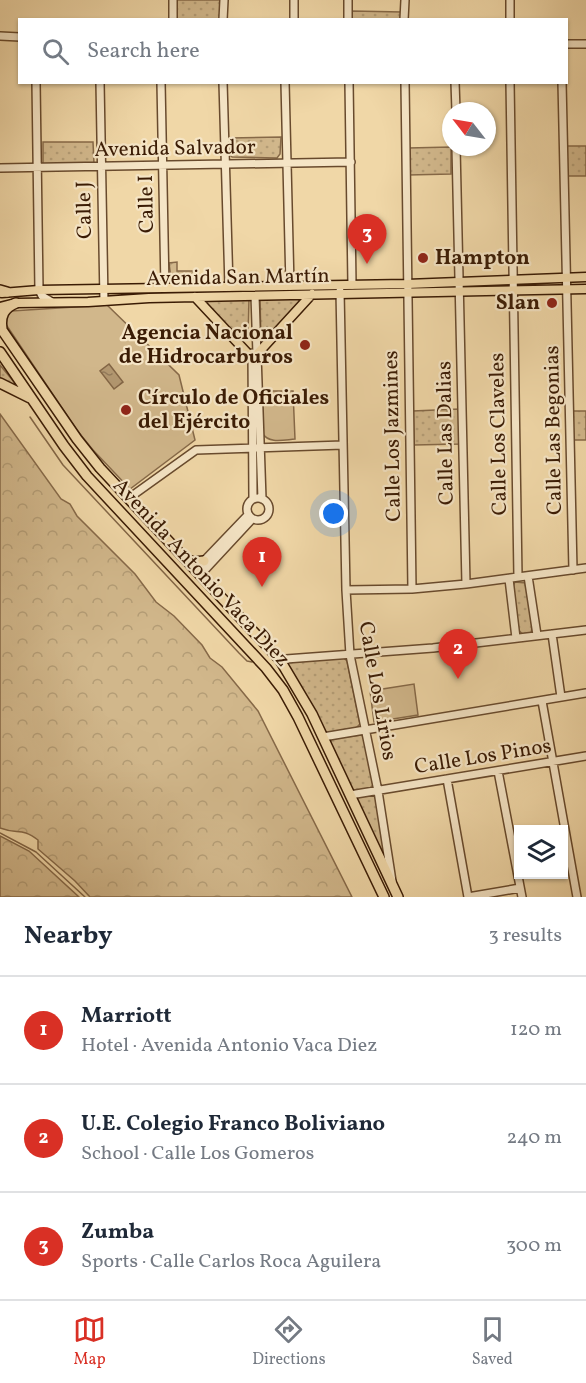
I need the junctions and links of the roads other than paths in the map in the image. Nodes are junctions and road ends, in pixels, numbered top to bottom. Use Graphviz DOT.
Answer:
graph roads {
  1 [pos="173,0"];
  2 [pos="224,0"];
  3 [pos="294,0"];
  4 [pos="348,0"];
  5 [pos="405,0"];
  6 [pos="510,0"];
  7 [pos="173,18"];
  8 [pos="223,18"];
  9 [pos="294,18"];
  10 [pos="348,18"];
  11 [pos="404,18"];
  12 [pos="510,18"];
  13 [pos="0,36"];
  14 [pos="18,37"];
  15 [pos="568,44"];
  16 [pos="586,44"];
  17 [pos="36,84"];
  18 [pos="100,84"];
  19 [pos="161,84"];
  20 [pos="224,84"];
  21 [pos="285,84"];
  22 [pos="350,84"];
  23 [pos="405,84"];
  24 [pos="455,84"];
  25 [pos="510,84"];
  26 [pos="562,84"];
  27 [pos="456,102"];
  28 [pos="456,156"];
  29 [pos="351,162"];
  30 [pos="225,164"];
  31 [pos="286,164"];
  32 [pos="163,166"];
  33 [pos="101,167"];
  34 [pos="0,168"];
  35 [pos="37,169"];
  36 [pos="586,277"];
  37 [pos="567,278"];
  38 [pos="513,279"];
  39 [pos="459,281"];
  40 [pos="352,285"];
  41 [pos="229,286"];
  42 [pos="290,286"];
  43 [pos="165,288"];
  44 [pos="407,288"];
  45 [pos="103,289"];
  46 [pos="567,289"];
  47 [pos="586,289"];
  48 [pos="39,290"];
  49 [pos="340,290"];
  50 [pos="512,290"];
  51 [pos="2,292"];
  52 [pos="210,292"];
  53 [pos="460,292"];
  54 [pos="149,293"];
  55 [pos="312,294"];
  56 [pos="255,296"];
  57 [pos="195,297"];
  58 [pos="104,301"];
  59 [pos="52,302"];
  60 [pos="16,303"];
  61 [pos="0,308"];
  62 [pos="1,328"];
  63 [pos="0,352"];
  64 [pos="255,352"];
  65 [pos="0,383"];
  66 [pos="32,399"];
  67 [pos="343,445"];
  68 [pos="256,447"];
  69 [pos="99,489"];
  70 [pos="129,498"];
  71 [pos="253,499"];
  72 [pos="262,499"];
  73 [pos="250,517"];
  74 [pos="186,559"];
  75 [pos="204,561"];
  76 [pos="586,568"];
  77 [pos="573,570"];
  78 [pos="198,572"];
  79 [pos="528,576"];
  80 [pos="518,577"];
  81 [pos="509,579"];
  82 [pos="466,584"];
  83 [pos="412,589"];
  84 [pos="346,590"];
  85 [pos="586,630"];
  86 [pos="552,634"];
  87 [pos="537,635"];
  88 [pos="516,638"];
  89 [pos="351,655"];
  90 [pos="286,659"];
  91 [pos="586,693"];
  92 [pos="561,697"];
  93 [pos="542,701"];
  94 [pos="366,730"];
  95 [pos="323,737"];
  96 [pos="586,756"];
  97 [pos="552,762"];
  98 [pos="498,771"];
  99 [pos="447,779"];
  100 [pos="378,791"];
  101 [pos="350,795"];
  102 [pos="393,885"];
  103 [pos="520,888"];
  104 [pos="586,896"];
  105 [pos="384,897"];
  106 [pos="398,897"];
  107 [pos="468,897"];
  108 [pos="522,897"];
  109 [pos="578,897"];
  1 -- 7 [label="street"];
  2 -- 8 [label="street"];
  3 -- 9 [label="street"];
  4 -- 10 [label="street"];
  5 -- 11 [label="street"];
  6 -- 12 [label="street"];
  13 -- 14 [label="street"];
  15 -- 16 [label="street"];
  17 -- 35 [label="street"];
  18 -- 33 [label="street, Calle J"];
  19 -- 32 [label="street, Calle I"];
  20 -- 30 [label="street"];
  21 -- 31 [label="street"];
  22 -- 29 [label="street"];
  23 -- 44 [label="street, Calle Los Jazmines"];
  24 -- 27 [label="street"];
  25 -- 38 [label="street, Calle Los Claveles"];
  26 -- 37 [label="street, Calle Las Begonias"];
  28 -- 39 [label="street, Calle Las Dalias"];
  29 -- 31 [label="street, Avenida Salvador"];
  29 -- 40 [label="street"];
  30 -- 31 [label="street, Avenida Salvador"];
  30 -- 32 [label="street, Avenida Salvador"];
  30 -- 41 [label="street"];
  31 -- 42 [label="street"];
  32 -- 33 [label="street, Avenida Salvador"];
  32 -- 43 [label="street, Calle I"];
  33 -- 35 [label="street, Avenida Salvador"];
  33 -- 45 [label="street, Calle J"];
  34 -- 35 [label="street, Avenida Salvador"];
  35 -- 48 [label="street"];
  36 -- 37 [label="main road"];
  37 -- 38 [label="main road"];
  37 -- 46 [label="street, Calle Las Begonias"];
  38 -- 39 [label="main road"];
  38 -- 50 [label="street, Calle Los Claveles"];
  39 -- 44 [label="main road"];
  39 -- 53 [label="street, Calle Las Dalias"];
  40 -- 44 [label="main road, Avenida San Martín"];
  40 -- 49 [label="main road, Avenida San Martín"];
  41 -- 42 [label="main road, Avenida San Martín"];
  41 -- 52 [label="main road, Avenida San Martín"];
  42 -- 49 [label="main road, Avenida San Martín"];
  43 -- 52 [label="main road, Avenida San Martín"];
  43 -- 54 [label="main road, Avenida San Martín"];
  44 -- 49 [label="main road, Avenida San Martín"];
  44 -- 53 [label="main road, Avenida San Martín"];
  44 -- 83 [label="street, Calle Los Jazmines"];
  45 -- 48 [label="main road, Avenida San Martín"];
  45 -- 54 [label="main road, Avenida San Martín"];
  45 -- 58 [label="street, Calle J"];
  46 -- 47 [label="main road, Avenida San Martín"];
  46 -- 50 [label="main road, Avenida San Martín"];
  46 -- 77 [label="street, Calle Las Begonias"];
  48 -- 51 [label="main road, Avenida San Martín"];
  48 -- 59 [label="street"];
  49 -- 55 [label="main road, Avenida San Martín"];
  49 -- 67 [label="street, Calle Los Lirios"];
  50 -- 53 [label="main road, Avenida San Martín"];
  50 -- 80 [label="street, Calle Los Claveles"];
  52 -- 56 [label="main road, Avenida San Martín"];
  52 -- 57 [label="main road, Avenida San Martín"];
  53 -- 82 [label="street, Calle Las Dalias"];
  54 -- 57 [label="main road, Avenida San Martín"];
  54 -- 58 [label="main road, Avenida San Martín"];
  55 -- 56 [label="main road, Avenida San Martín"];
  55 -- 64 [label="main road"];
  56 -- 64 [label="street"];
  57 -- 64 [label="main road"];
  58 -- 59 [label="main road, Avenida San Martín"];
  59 -- 60 [label="main road, Avenida San Martín"];
  60 -- 61 [label="main road, Avenida San Martín"];
  60 -- 62 [label="highway"];
  62 -- 70 [label="highway, Avenida Antonio Vaca Diez"];
  63 -- 66 [label="highway, Avenida Antonio Vaca Diez"];
  64 -- 68 [label="street"];
  65 -- 66 [label="highway"];
  66 -- 69 [label="highway, Avenida Antonio Vaca Diez"];
  67 -- 68 [label="street"];
  67 -- 84 [label="street, Calle Los Lirios"];
  68 -- 70 [label="street"];
  68 -- 71 [label="street"];
  68 -- 72 [label="street"];
  69 -- 70 [label="highway"];
  69 -- 105 [label="highway, Avenida Antonio Vaca Diez"];
  70 -- 74 [label="highway, Avenida Antonio Vaca Diez"];
  71 -- 72 [label="street"];
  71 -- 73 [label="street"];
  72 -- 73 [label="street"];
  73 -- 75 [label="street"];
  73 -- 78 [label="street"];
  74 -- 75 [label="highway"];
  74 -- 78 [label="highway, Avenida Antonio Vaca Diez"];
  75 -- 78 [label="street"];
  76 -- 77 [label="street"];
  77 -- 79 [label="street"];
  78 -- 95 [label="highway, Avenida Antonio Vaca Diez"];
  79 -- 80 [label="street"];
  79 -- 87 [label="street"];
  80 -- 81 [label="street"];
  81 -- 82 [label="street"];
  81 -- 88 [label="street"];
  82 -- 83 [label="street"];
  83 -- 84 [label="street"];
  84 -- 89 [label="street, Calle Los Lirios"];
  85 -- 86 [label="street"];
  86 -- 87 [label="street"];
  86 -- 92 [label="street"];
  87 -- 88 [label="street"];
  88 -- 89 [label="street"];
  89 -- 90 [label="street"];
  89 -- 94 [label="street, Calle Los Lirios"];
  91 -- 92 [label="street"];
  92 -- 93 [label="street"];
  93 -- 94 [label="street"];
  93 -- 97 [label="street"];
  94 -- 95 [label="street"];
  94 -- 100 [label="street, Calle Los Lirios"];
  95 -- 101 [label="highway, Avenida Antonio Vaca Diez"];
  96 -- 97 [label="street, Calle Los Pinos"];
  97 -- 98 [label="street, Calle Los Pinos"];
  97 -- 109 [label="street"];
  98 -- 99 [label="street, Calle Los Pinos"];
  98 -- 103 [label="street"];
  99 -- 100 [label="street, Calle Los Pinos"];
  99 -- 107 [label="street"];
  100 -- 101 [label="street, Calle Los Pinos"];
  100 -- 102 [label="street, Calle Los Lirios"];
  101 -- 102 [label="highway, Avenida Antonio Vaca Diez"];
  102 -- 106 [label="highway, Avenida Antonio Vaca Diez"];
  103 -- 107 [label="street"];
  103 -- 108 [label="street"];
  104 -- 109 [label="street"];
}
